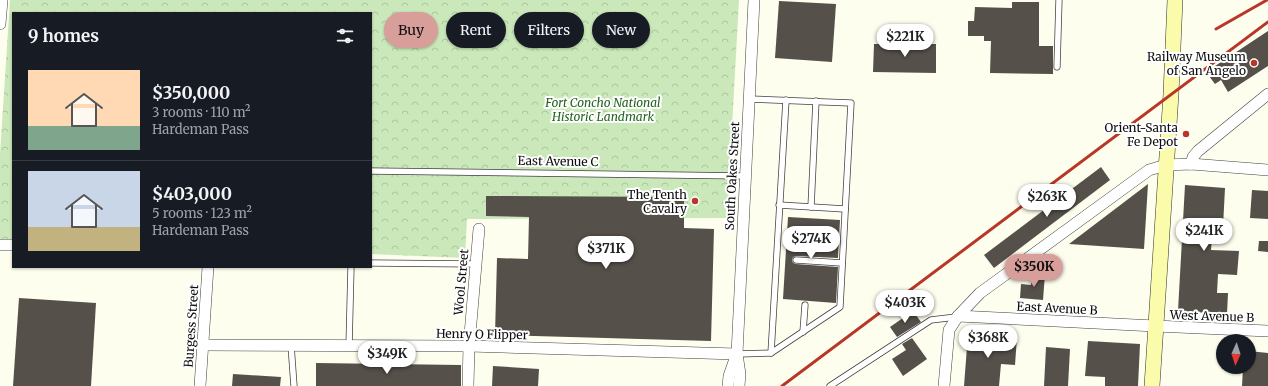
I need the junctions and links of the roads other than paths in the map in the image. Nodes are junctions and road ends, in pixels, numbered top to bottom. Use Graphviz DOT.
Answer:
graph roads {
  1 [pos="2,0"];
  2 [pos="754,0"];
  3 [pos="1059,0"];
  4 [pos="1175,0"];
  5 [pos="0,24"];
  6 [pos="1057,67"];
  7 [pos="1268,94"];
  8 [pos="748,99"];
  9 [pos="786,100"];
  10 [pos="816,101"];
  11 [pos="1191,164"];
  12 [pos="1166,165"];
  13 [pos="1268,170"];
  14 [pos="372,171"];
  15 [pos="744,176"];
  16 [pos="780,205"];
  17 [pos="812,207"];
  18 [pos="845,209"];
  19 [pos="480,228"];
  20 [pos="0,245"];
  21 [pos="12,246"];
  22 [pos="796,260"];
  23 [pos="372,263"];
  24 [pos="842,263"];
  25 [pos="476,264"];
  26 [pos="208,268"];
  27 [pos="351,268"];
  28 [pos="805,306"];
  29 [pos="958,316"];
  30 [pos="1155,326"];
  31 [pos="1268,331"];
  32 [pos="803,332"];
  33 [pos="203,345"];
  34 [pos="291,345"];
  35 [pos="349,346"];
  36 [pos="469,346"];
  37 [pos="771,353"];
  38 [pos="737,354"];
  39 [pos="200,386"];
  40 [pos="294,386"];
  41 [pos="468,386"];
  42 [pos="728,386"];
  43 [pos="739,386"];
  44 [pos="830,386"];
  45 [pos="944,386"];
  46 [pos="1152,386"];
  1 -- 5 [label="street"];
  2 -- 8 [label="street, South Oakes Street"];
  3 -- 6 [label="lane"];
  4 -- 12 [label="main road"];
  7 -- 11 [label="street"];
  8 -- 9 [label="lane"];
  8 -- 15 [label="street, South Oakes Street"];
  9 -- 10 [label="lane"];
  9 -- 16 [label="lane"];
  10 -- 17 [label="lane"];
  10 -- 18 [label="lane"];
  11 -- 12 [label="street"];
  11 -- 13 [label="street"];
  12 -- 29 [label="street"];
  12 -- 30 [label="main road"];
  14 -- 15 [label="lane, East Avenue C"];
  15 -- 38 [label="street, South Oakes Street"];
  16 -- 17 [label="lane"];
  16 -- 37 [label="lane"];
  17 -- 18 [label="lane"];
  18 -- 24 [label="lane"];
  19 -- 25 [label="street, Wool Street"];
  20 -- 21 [label="street"];
  22 -- 24 [label="lane"];
  23 -- 25 [label="lane"];
  24 -- 32 [label="lane"];
  25 -- 36 [label="street, Wool Street"];
  26 -- 33 [label="street, Burgess Street"];
  27 -- 35 [label="lane"];
  28 -- 32 [label="lane"];
  29 -- 30 [label="street, East Avenue B"];
  29 -- 44 [label="lane"];
  29 -- 45 [label="street"];
  30 -- 31 [label="street, West Avenue B"];
  30 -- 46 [label="main road"];
  32 -- 37 [label="lane"];
  33 -- 34 [label="street, Henry O Flipper"];
  33 -- 39 [label="street, Burgess Street"];
  34 -- 35 [label="street, Henry O Flipper"];
  34 -- 40 [label="lane"];
  35 -- 36 [label="street, Henry O Flipper"];
  36 -- 38 [label="street, Henry O Flipper"];
  36 -- 41 [label="street, Wool Street"];
  37 -- 38 [label="lane"];
  38 -- 42 [label="street, South Oakes Street"];
  38 -- 43 [label="street, South Oakes Street"];
}
